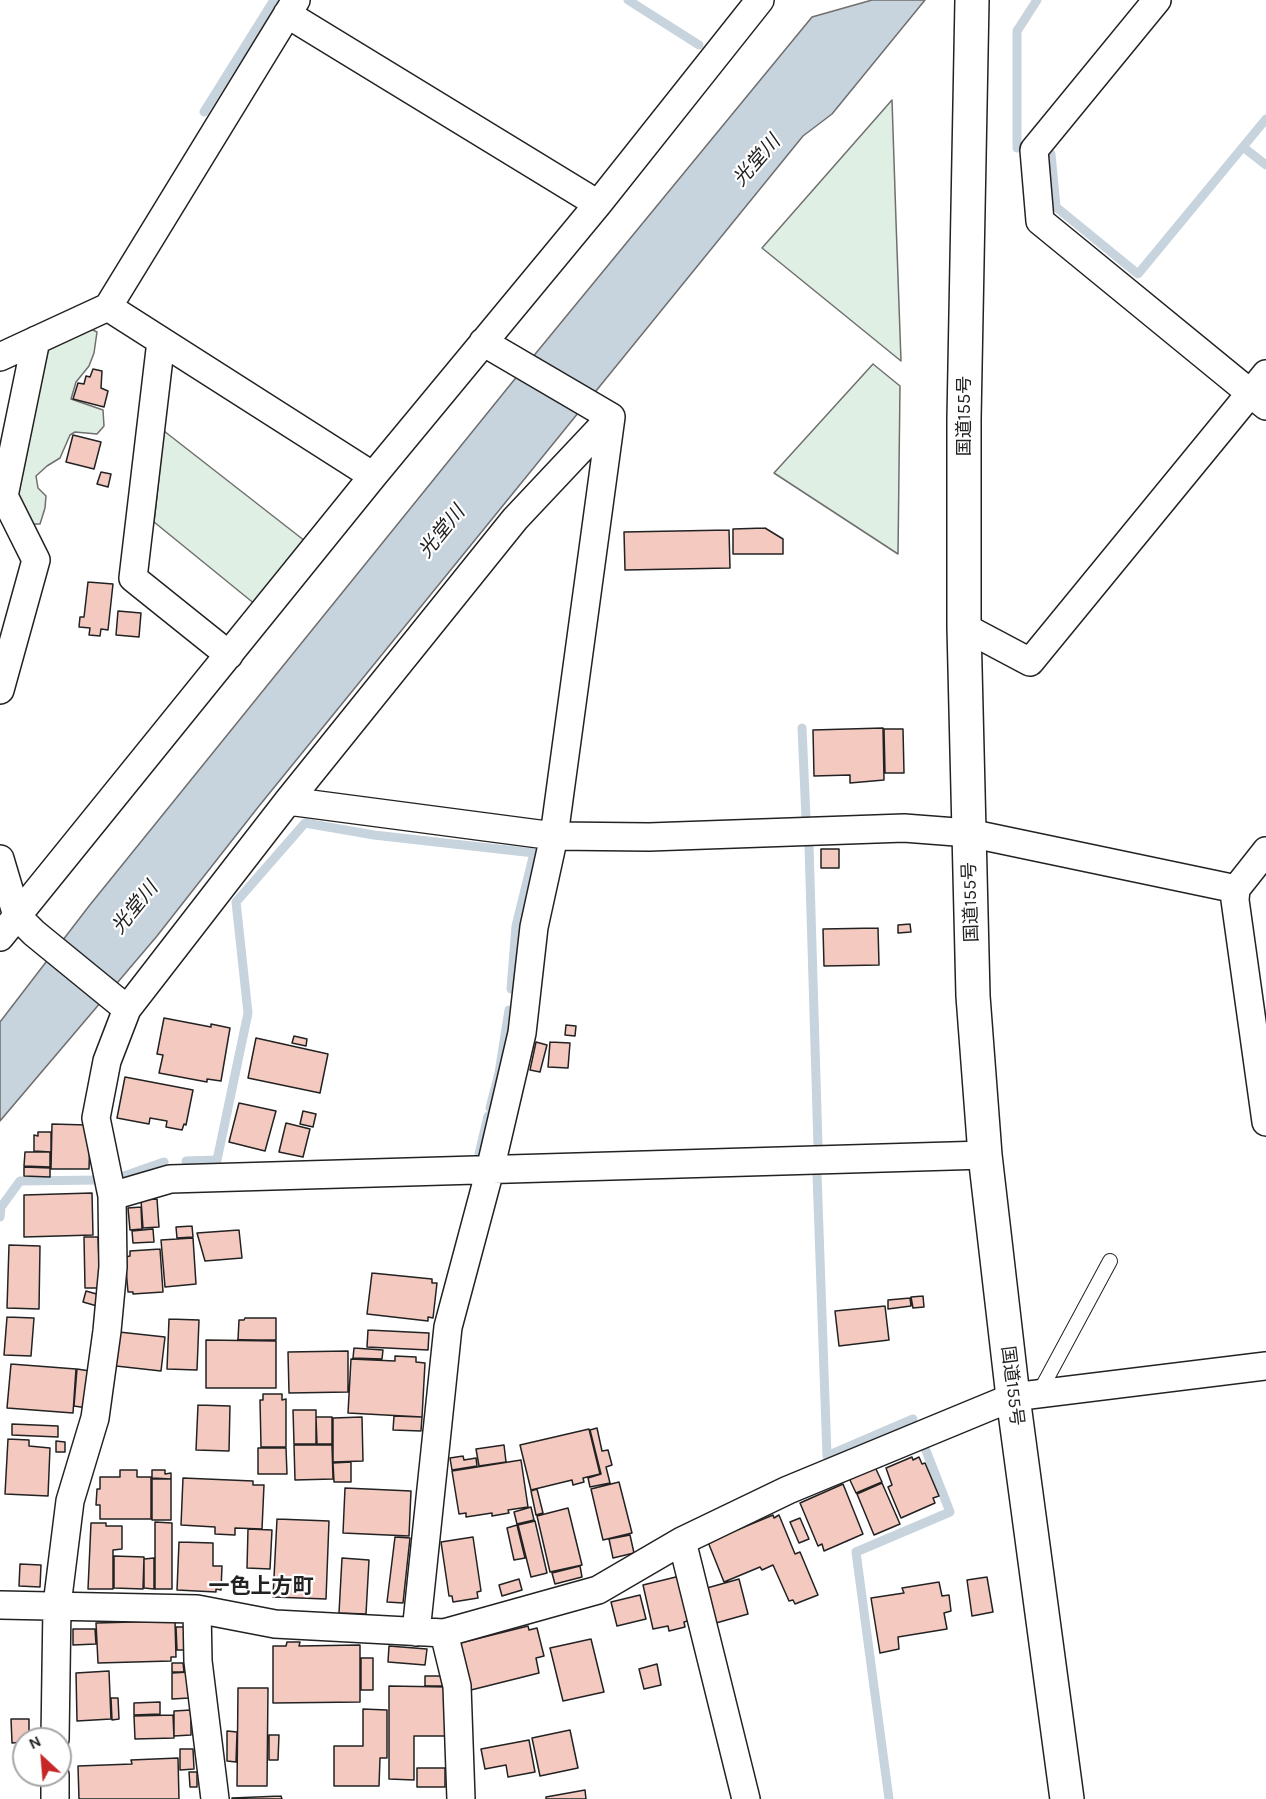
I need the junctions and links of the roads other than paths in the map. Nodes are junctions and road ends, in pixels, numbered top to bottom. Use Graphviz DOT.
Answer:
graph roads {
  1 [pos="760,0"];
  2 [pos="972,0"];
  3 [pos="1157,0"];
  4 [pos="291,7"];
  5 [pos="598,204"];
  6 [pos="108,307"];
  7 [pos="36,340"];
  8 [pos="160,341"];
  9 [pos="491,348"];
  10 [pos="0,357"];
  11 [pos="1261,391"];
  12 [pos="607,415"];
  13 [pos="373,476"];
  14 [pos="964,627"];
  15 [pos="229,655"];
  16 [pos="0,690"];
  17 [pos="288,801"];
  18 [pos="969,833"];
  19 [pos="554,836"];
  20 [pos="1266,851"];
  21 [pos="0,859"];
  22 [pos="1236,889"];
  23 [pos="17,929"];
  24 [pos="124,1007"];
  25 [pos="1266,1122"];
  26 [pos="985,1155"];
  27 [pos="490,1170"];
  28 [pos="112,1196"];
  29 [pos="1110,1261"];
  30 [pos="1266,1366"];
  31 [pos="1026,1395"];
  32 [pos="682,1541"];
  33 [pos="0,1605"];
  34 [pos="57,1605"];
  35 [pos="197,1609"];
  36 [pos="416,1632"];
  37 [pos="444,1633"];
  38 [pos="56,1727"];
  39 [pos="215,1799"];
  40 [pos="461,1799"];
  41 [pos="746,1799"];
  42 [pos="1068,1799"];
  1 -- 5 [label="street"];
  2 -- 14 [label="highway, 国道155号"];
  3 -- 11 [label="street"];
  4 -- 5 [label="street"];
  4 -- 6 [label="street"];
  5 -- 9 [label="street"];
  6 -- 7 [label="street"];
  6 -- 8 [label="street"];
  7 -- 10 [label="street"];
  7 -- 16 [label="street"];
  8 -- 13 [label="street"];
  8 -- 15 [label="street"];
  9 -- 12 [label="street"];
  9 -- 13 [label="street"];
  11 -- 14 [label="street"];
  12 -- 17 [label="street"];
  12 -- 19 [label="street"];
  13 -- 15 [label="street"];
  14 -- 18 [label="highway, 国道155号"];
  15 -- 23 [label="street"];
  17 -- 19 [label="street"];
  17 -- 24 [label="street"];
  18 -- 19 [label="street"];
  18 -- 22 [label="street"];
  18 -- 26 [label="highway, 国道155号"];
  19 -- 27 [label="street"];
  20 -- 22 [label="street"];
  21 -- 23 [label="street"];
  22 -- 25 [label="street"];
  23 -- 24 [label="street"];
  24 -- 28 [label="street"];
  26 -- 27 [label="street"];
  26 -- 31 [label="highway, 国道155号"];
  27 -- 28 [label="street"];
  27 -- 36 [label="street"];
  28 -- 34 [label="street"];
  29 -- 31 [label="lane"];
  30 -- 31 [label="street"];
  31 -- 32 [label="street"];
  31 -- 42 [label="highway, 国道155号"];
  32 -- 37 [label="street"];
  32 -- 41 [label="street"];
  33 -- 34 [label="street"];
  34 -- 35 [label="street"];
  34 -- 38 [label="street"];
  35 -- 36 [label="street"];
  35 -- 39 [label="street"];
  36 -- 37 [label="street"];
  37 -- 40 [label="street"];
}
